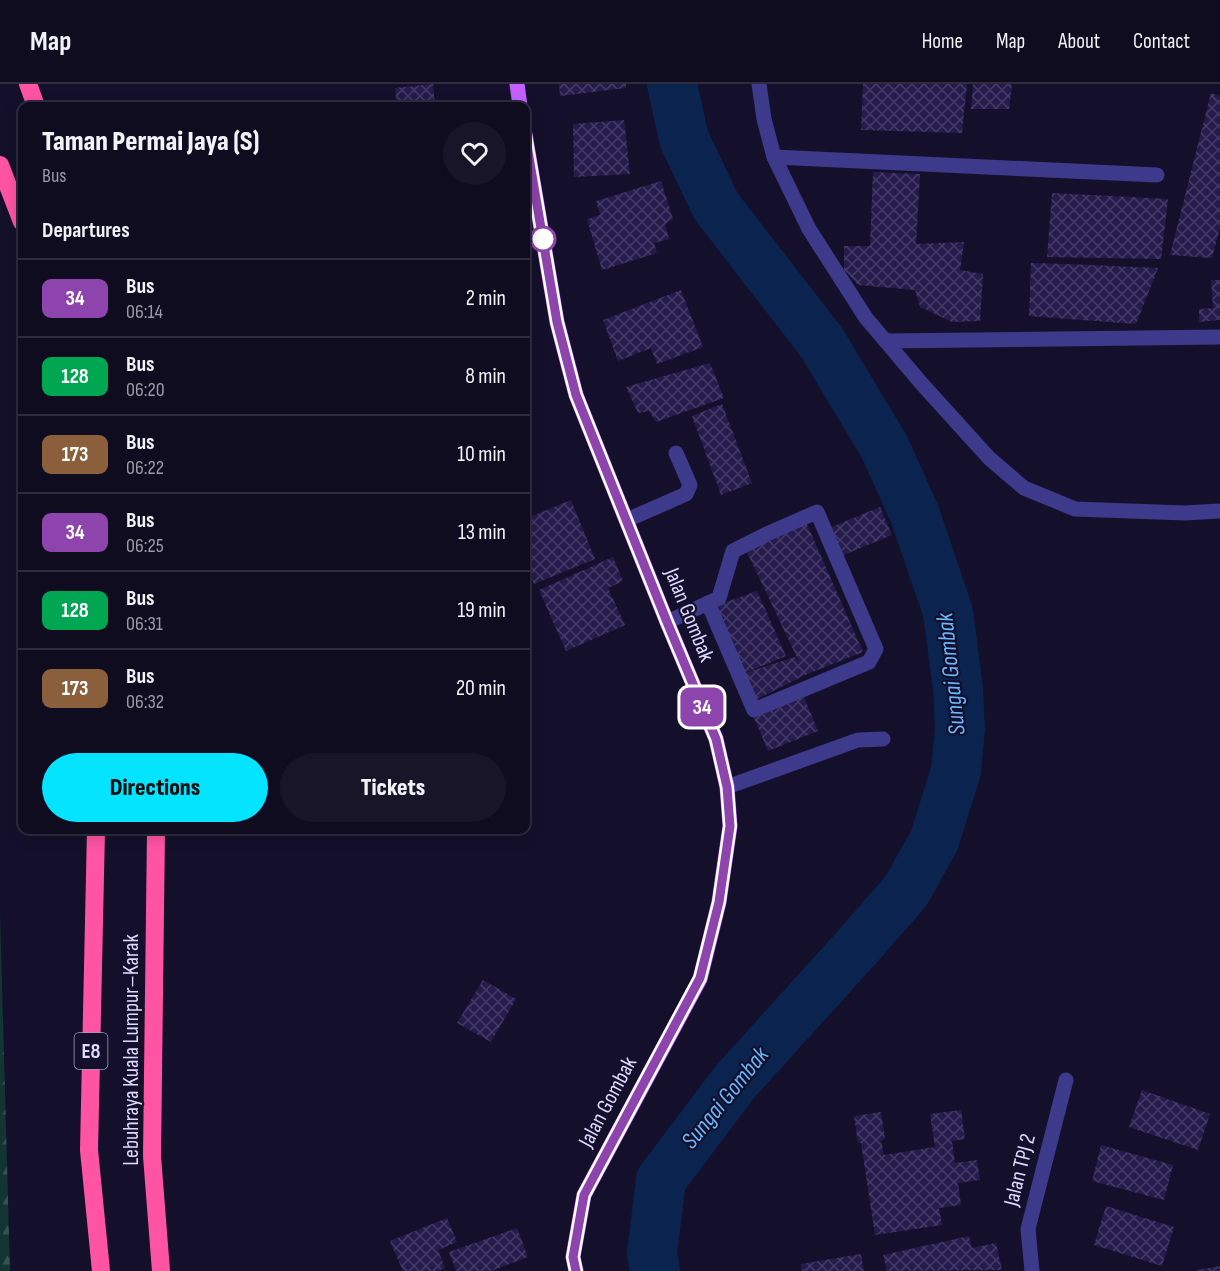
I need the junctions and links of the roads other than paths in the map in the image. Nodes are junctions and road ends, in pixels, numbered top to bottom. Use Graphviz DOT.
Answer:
graph roads {
  1 [pos="28,84"];
  2 [pos="517,84"];
  3 [pos="759,84"];
  4 [pos="35,102"];
  5 [pos="519,102"];
  6 [pos="774,157"];
  7 [pos="0,165"];
  8 [pos="1157,175"];
  9 [pos="531,202"];
  10 [pos="18,212"];
  11 [pos="1220,337"];
  12 [pos="886,341"];
  13 [pos="676,453"];
  14 [pos="1220,511"];
  15 [pos="627,520"];
  16 [pos="708,603"];
  17 [pos="667,622"];
  18 [pos="883,739"];
  19 [pos="727,787"];
  20 [pos="96,834"];
  21 [pos="156,834"];
  22 [pos="1066,1080"];
  23 [pos="101,1271"];
  24 [pos="161,1271"];
  25 [pos="576,1271"];
  26 [pos="1032,1271"];
  1 -- 4 [label="highway"];
  2 -- 5 [label="main road"];
  3 -- 6 [label="street"];
  6 -- 8 [label="street"];
  6 -- 12 [label="street"];
  7 -- 10 [label="highway"];
  9 -- 15 [label="main road, Jalan Gombak"];
  11 -- 12 [label="street"];
  12 -- 14 [label="street"];
  13 -- 15 [label="street"];
  15 -- 17 [label="main road, Jalan Gombak"];
  16 -- 16 [label="street"];
  16 -- 17 [label="street"];
  17 -- 19 [label="main road, Jalan Gombak"];
  18 -- 19 [label="street"];
  19 -- 25 [label="main road, Jalan Gombak"];
  20 -- 23 [label="highway, Lebuhraya Kuala Lumpur–Karak / E8"];
  21 -- 24 [label="highway, Lebuhraya Kuala Lumpur–Karak"];
  22 -- 26 [label="street, Jalan TPJ 2"];
}
